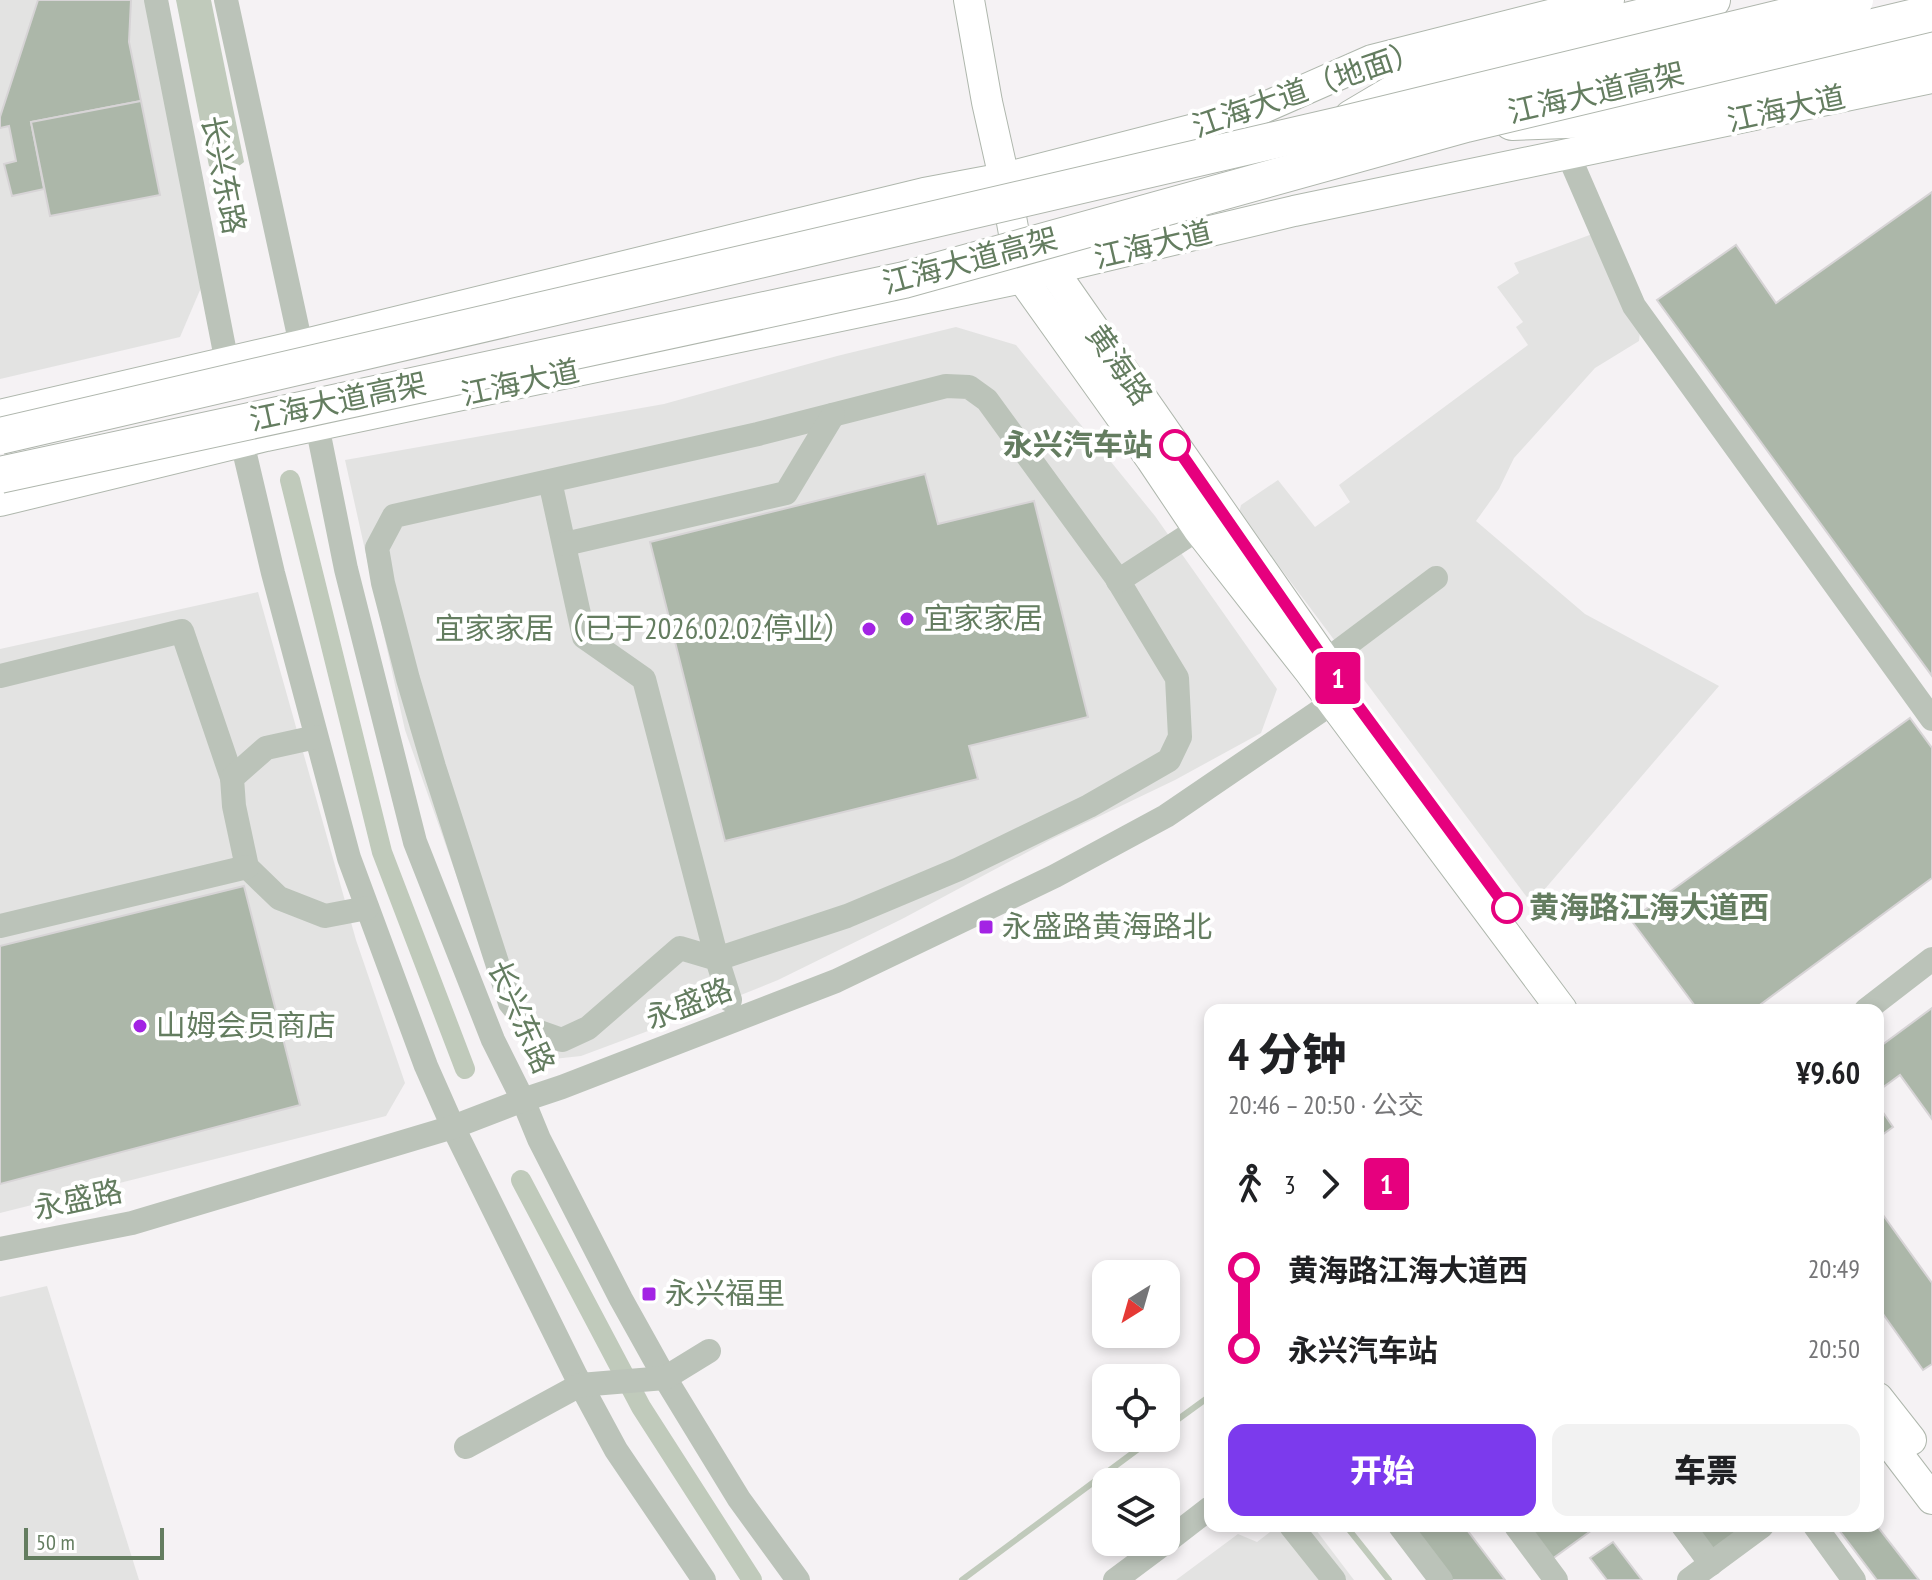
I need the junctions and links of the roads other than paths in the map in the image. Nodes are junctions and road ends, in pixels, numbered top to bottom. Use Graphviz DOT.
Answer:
graph roads {
  1 [pos="156,0"];
  2 [pos="226,0"];
  3 [pos="969,0"];
  4 [pos="1609,0"];
  5 [pos="1712,0"];
  6 [pos="1855,0"];
  7 [pos="1932,13"];
  8 [pos="1932,45"];
  9 [pos="1932,78"];
  10 [pos="1466,124"];
  11 [pos="1340,125"];
  12 [pos="1568,154"];
  13 [pos="1004,178"];
  14 [pos="1052,269"];
  15 [pos="1022,278"];
  16 [pos="301,345"];
  17 [pos="227,363"];
  18 [pos="0,415"];
  19 [pos="833,415"];
  20 [pos="317,425"];
  21 [pos="0,436"];
  22 [pos="242,442"];
  23 [pos="0,475"];
  24 [pos="550,481"];
  25 [pos="0,501"];
  26 [pos="1198,529"];
  27 [pos="565,544"];
  28 [pos="1436,578"];
  29 [pos="1118,581"];
  30 [pos="1318,666"];
  31 [pos="0,676"];
  32 [pos="1340,698"];
  33 [pos="1932,719"];
  34 [pos="316,737"];
  35 [pos="232,778"];
  36 [pos="247,867"];
  37 [pos="367,908"];
  38 [pos="0,926"];
  39 [pos="717,959"];
  40 [pos="1932,959"];
  41 [pos="730,1000"];
  42 [pos="1558,1004"];
  43 [pos="1579,1004"];
  44 [pos="1874,1004"];
  45 [pos="523,1100"];
  46 [pos="453,1127"];
  47 [pos="0,1249"];
  48 [pos="709,1351"];
  49 [pos="665,1378"];
  50 [pos="580,1385"];
  51 [pos="1884,1406"];
  52 [pos="1884,1439"];
  53 [pos="466,1447"];
  54 [pos="1932,1466"];
  55 [pos="1932,1499"];
  56 [pos="1204,1513"];
  57 [pos="1180,1531"];
  58 [pos="1296,1532"];
  59 [pos="1405,1532"];
  60 [pos="1520,1532"];
  61 [pos="1687,1532"];
  62 [pos="1754,1532"];
  63 [pos="1819,1532"];
  64 [pos="1147,1556"];
  65 [pos="1711,1564"];
  66 [pos="704,1580"];
  67 [pos="798,1580"];
  68 [pos="1115,1580"];
  69 [pos="1334,1580"];
  70 [pos="1441,1580"];
  71 [pos="1556,1580"];
  72 [pos="1689,1580"];
  73 [pos="1854,1580"];
  1 -- 17 [label="street, 长兴东路"];
  2 -- 16 [label="street, 长兴东路"];
  3 -- 13 [label="main road, 黄海路"];
  4 -- 13 [label="main road, 江海大道（地面）"];
  5 -- 11 [label="highway"];
  6 -- 11 [label="highway, 江海大道高架, bridge"];
  7 -- 10 [label="highway, 江海大道高架, bridge"];
  8 -- 10 [label="highway, bridge"];
  9 -- 12 [label="main road, 江海大道"];
  10 -- 23 [label="highway, 江海大道高架, bridge"];
  11 -- 21 [label="highway, 江海大道高架, bridge"];
  12 -- 14 [label="main road, 江海大道"];
  12 -- 33 [label="street"];
  13 -- 14 [label="main road, 黄海路"];
  13 -- 15 [label="main road, 黄海路"];
  13 -- 16 [label="main road"];
  14 -- 15 [label="main road, 江海大道"];
  14 -- 30 [label="main road, 黄海路"];
  15 -- 20 [label="main road, 江海大道"];
  15 -- 26 [label="main road, 黄海路"];
  16 -- 17 [label="main road"];
  17 -- 18 [label="main road"];
  19 -- 24 [label="street"];
  19 -- 27 [label="street"];
  19 -- 29 [label="street"];
  20 -- 22 [label="main road, 江海大道"];
  20 -- 45 [label="street, 长兴东路"];
  22 -- 25 [label="main road, 江海大道"];
  22 -- 34 [label="street"];
  24 -- 27 [label="street"];
  24 -- 39 [label="street"];
  26 -- 29 [label="street"];
  26 -- 30 [label="main road, 黄海路"];
  27 -- 39 [label="street"];
  28 -- 30 [label="street"];
  29 -- 39 [label="street"];
  30 -- 32 [label="main road, 黄海路"];
  31 -- 35 [label="street"];
  32 -- 42 [label="main road, 黄海路"];
  32 -- 43 [label="main road, 黄海路"];
  32 -- 45 [label="street, 永盛路"];
  34 -- 35 [label="street"];
  34 -- 37 [label="street"];
  35 -- 36 [label="street"];
  36 -- 37 [label="street"];
  36 -- 38 [label="street"];
  37 -- 46 [label="street"];
  39 -- 41 [label="street"];
  40 -- 44 [label="street"];
  45 -- 46 [label="street, 永盛路"];
  45 -- 49 [label="street, 长兴东路"];
  46 -- 47 [label="street, 永盛路"];
  46 -- 50 [label="street"];
  48 -- 49 [label="street"];
  49 -- 50 [label="street"];
  49 -- 67 [label="street, 长兴东路"];
  50 -- 53 [label="street"];
  50 -- 66 [label="street"];
  51 -- 54 [label="main road"];
  52 -- 55 [label="main road"];
  56 -- 57 [label="street"];
  58 -- 69 [label="street"];
  59 -- 70 [label="street"];
  60 -- 71 [label="street"];
  61 -- 65 [label="street"];
  62 -- 65 [label="street"];
  63 -- 73 [label="street"];
  64 -- 68 [label="street"];
  65 -- 72 [label="street"];
}
